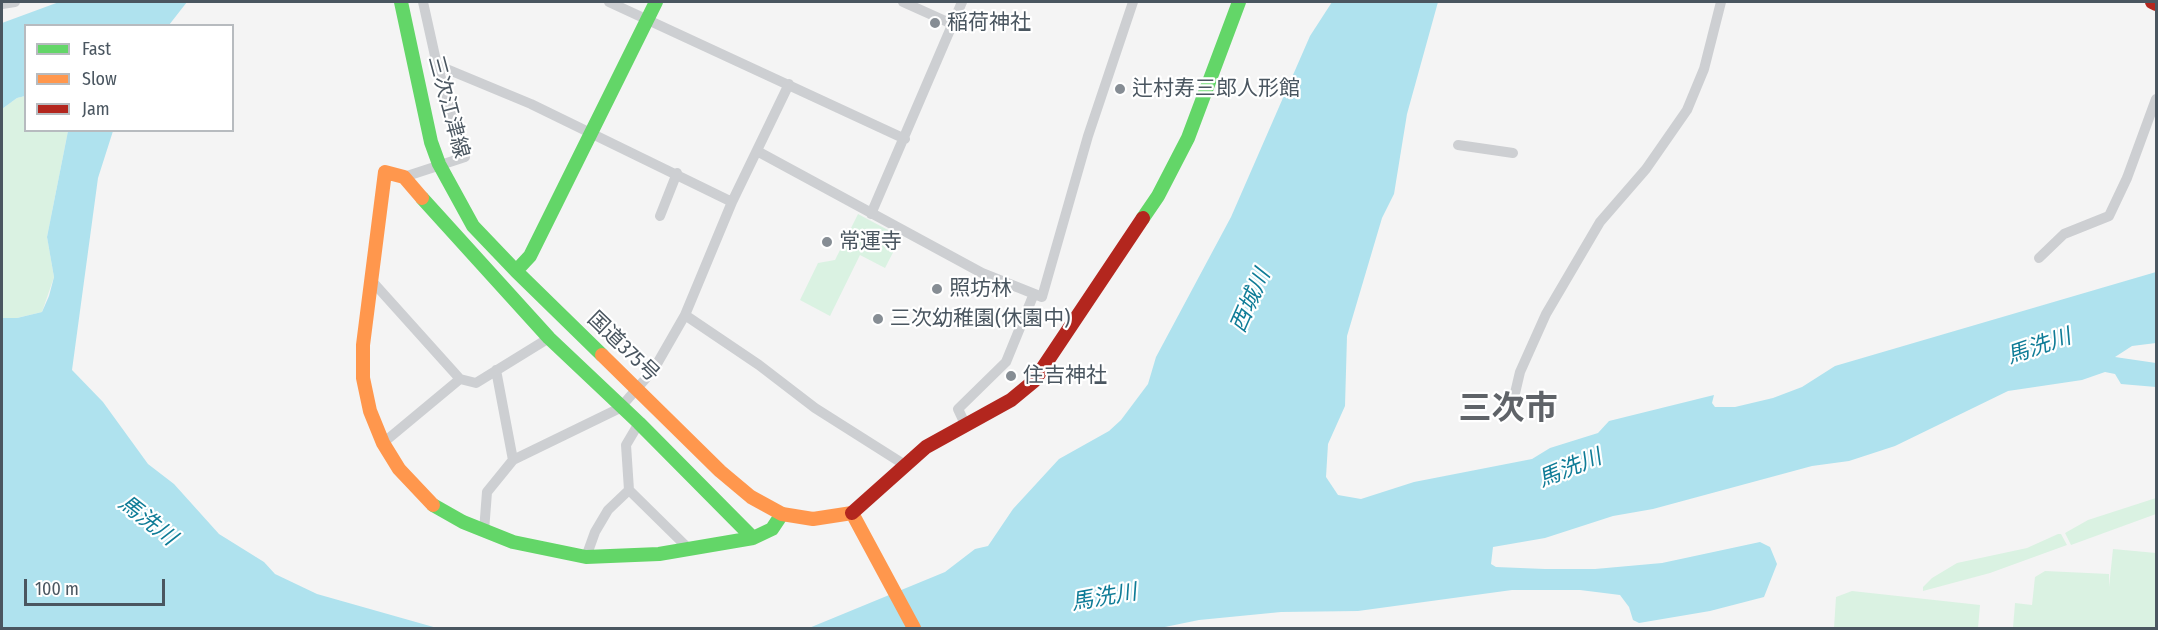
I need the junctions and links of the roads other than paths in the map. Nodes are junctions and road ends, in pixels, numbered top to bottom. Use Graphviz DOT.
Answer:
graph roads {
  1 [pos="15,2"];
  2 [pos="401,2"];
  3 [pos="423,2"];
  4 [pos="609,2"];
  5 [pos="656,2"];
  6 [pos="903,2"];
  7 [pos="962,2"];
  8 [pos="1133,2"];
  9 [pos="1239,2"];
  10 [pos="1721,2"];
  11 [pos="2152,2"];
  12 [pos="2,4"];
  13 [pos="2157,4"];
  14 [pos="648,19"];
  15 [pos="952,24"];
  16 [pos="437,65"];
  17 [pos="789,84"];
  18 [pos="2157,99"];
  19 [pos="591,133"];
  20 [pos="905,139"];
  21 [pos="1458,145"];
  22 [pos="757,151"];
  23 [pos="1513,153"];
  24 [pos="439,164"];
  25 [pos="677,173"];
  26 [pos="404,177"];
  27 [pos="732,202"];
  28 [pos="871,214"];
  29 [pos="660,216"];
  30 [pos="2039,258"];
  31 [pos="516,271"];
  32 [pos="371,280"];
  33 [pos="1033,296"];
  34 [pos="685,315"];
  35 [pos="549,338"];
  36 [pos="496,370"];
  37 [pos="460,379"];
  38 [pos="636,389"];
  39 [pos="1512,405"];
  40 [pos="620,408"];
  41 [pos="639,423"];
  42 [pos="966,426"];
  43 [pos="382,442"];
  44 [pos="513,460"];
  45 [pos="905,465"];
  46 [pos="629,490"];
  47 [pos="852,513"];
  48 [pos="782,514"];
  49 [pos="484,531"];
  50 [pos="753,538"];
  51 [pos="690,550"];
  52 [pos="586,557"];
  53 [pos="914,628"];
  1 -- 12 [label="street"];
  2 -- 24 [label="main road, 三次江津線"];
  3 -- 16 [label="street"];
  4 -- 14 [label="street"];
  5 -- 14 [label="main road"];
  6 -- 15 [label="street"];
  7 -- 15 [label="street"];
  8 -- 33 [label="street"];
  9 -- 42 [label="main road"];
  10 -- 39 [label="street"];
  11 -- 13 [label="main road"];
  14 -- 17 [label="street"];
  14 -- 19 [label="main road"];
  15 -- 20 [label="street"];
  16 -- 19 [label="street"];
  16 -- 24 [label="street"];
  17 -- 20 [label="street"];
  17 -- 22 [label="street"];
  18 -- 30 [label="street"];
  19 -- 25 [label="street"];
  19 -- 31 [label="main road"];
  20 -- 28 [label="street"];
  21 -- 23 [label="street"];
  22 -- 27 [label="street"];
  22 -- 28 [label="street"];
  24 -- 26 [label="street"];
  24 -- 31 [label="main road, 三次江津線"];
  25 -- 27 [label="street"];
  25 -- 29 [label="street"];
  26 -- 32 [label="main road"];
  26 -- 35 [label="main road"];
  27 -- 34 [label="street"];
  28 -- 33 [label="street"];
  31 -- 38 [label="main road, 国道375号"];
  32 -- 37 [label="street"];
  32 -- 43 [label="main road"];
  33 -- 42 [label="street"];
  34 -- 38 [label="street"];
  34 -- 45 [label="street"];
  35 -- 36 [label="street"];
  35 -- 40 [label="main road"];
  36 -- 37 [label="street"];
  36 -- 44 [label="street"];
  37 -- 43 [label="street"];
  38 -- 40 [label="street"];
  38 -- 48 [label="main road, 国道375号"];
  40 -- 41 [label="main road"];
  40 -- 44 [label="street"];
  41 -- 46 [label="street"];
  41 -- 50 [label="main road"];
  42 -- 45 [label="main road"];
  43 -- 49 [label="main road"];
  44 -- 49 [label="street"];
  45 -- 47 [label="main road"];
  46 -- 51 [label="street"];
  46 -- 52 [label="street"];
  47 -- 48 [label="main road, 国道375号"];
  47 -- 53 [label="main road"];
  48 -- 50 [label="main road"];
  49 -- 52 [label="main road"];
  50 -- 51 [label="main road"];
  51 -- 52 [label="main road"];
}
